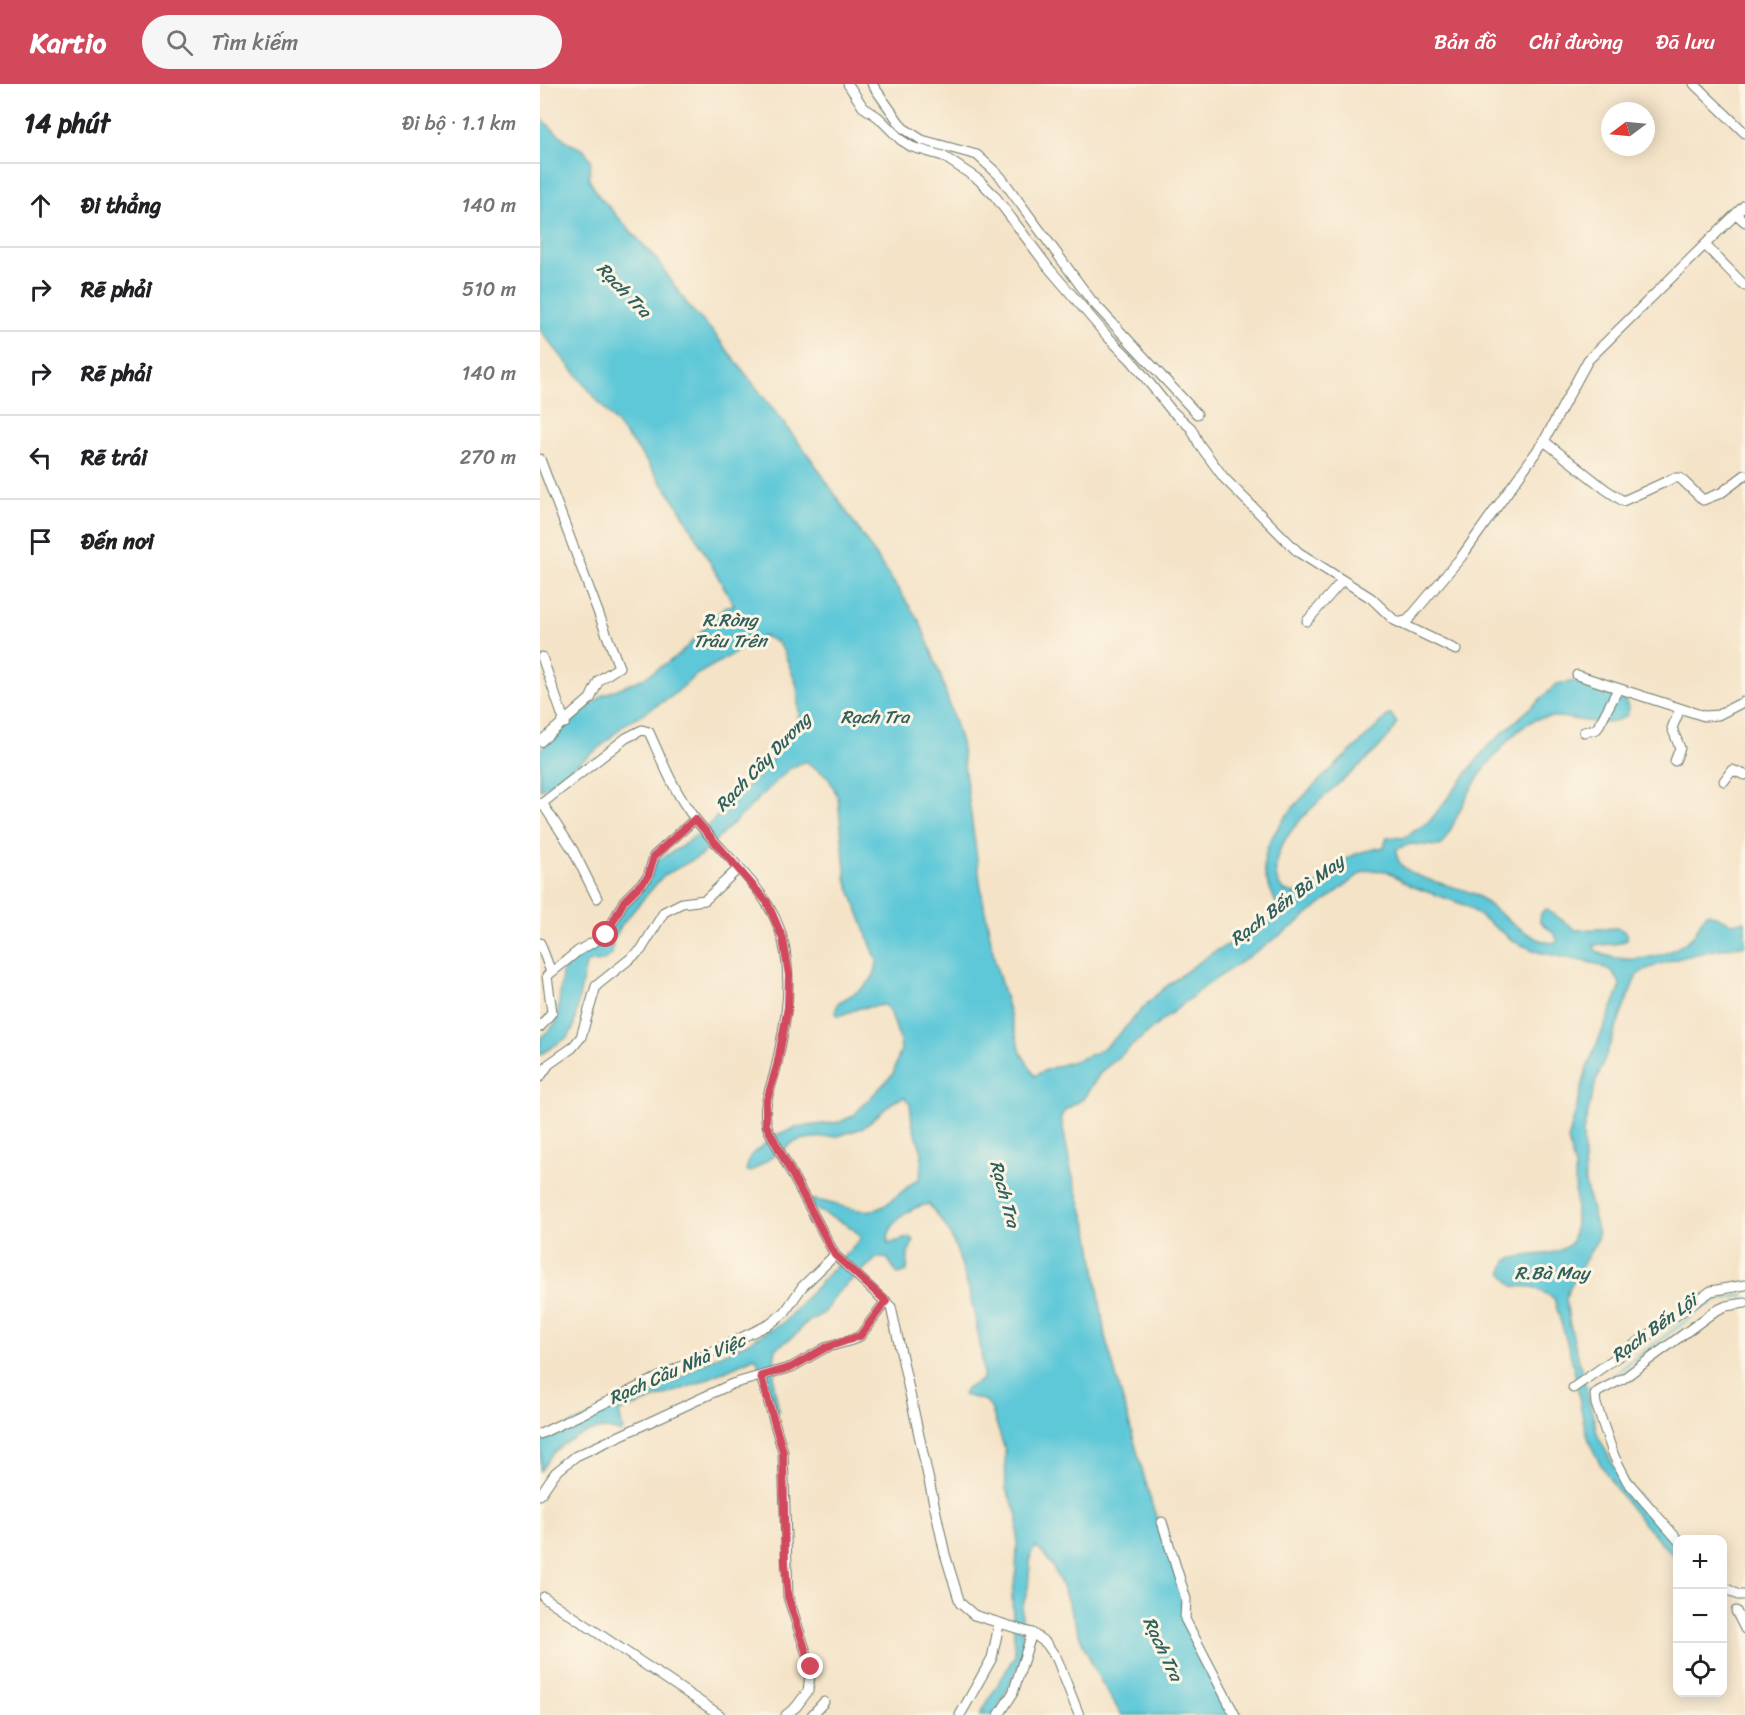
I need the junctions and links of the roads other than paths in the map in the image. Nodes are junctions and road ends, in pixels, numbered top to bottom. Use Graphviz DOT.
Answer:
graph roads {
  1 [pos="848,84"];
  2 [pos="872,84"];
  3 [pos="1694,84"];
  4 [pos="1745,133"];
  5 [pos="1745,204"];
  6 [pos="1736,213"];
  7 [pos="1745,222"];
  8 [pos="1705,244"];
  9 [pos="1745,286"];
  10 [pos="1197,414"];
  11 [pos="1544,441"];
  12 [pos="540,459"];
  13 [pos="1745,475"];
  14 [pos="549,482"];
  15 [pos="540,487"];
  16 [pos="1342,581"];
  17 [pos="1307,621"];
  18 [pos="1401,622"];
  19 [pos="1456,650"];
  20 [pos="542,657"];
  21 [pos="1577,675"];
  22 [pos="1617,691"];
  23 [pos="1745,701"];
  24 [pos="1680,709"];
  25 [pos="564,723"];
  26 [pos="1584,732"];
  27 [pos="540,742"];
  28 [pos="1675,761"];
  29 [pos="1745,775"];
  30 [pos="1724,781"];
  31 [pos="541,804"];
  32 [pos="697,821"];
  33 [pos="738,869"];
  34 [pos="597,898"];
  35 [pos="540,943"];
  36 [pos="551,972"];
  37 [pos="540,1027"];
  38 [pos="540,1077"];
  39 [pos="836,1256"];
  40 [pos="1745,1285"];
  41 [pos="886,1301"];
  42 [pos="1745,1303"];
  43 [pos="762,1376"];
  44 [pos="1574,1387"];
  45 [pos="540,1434"];
  46 [pos="540,1495"];
  47 [pos="1162,1522"];
  48 [pos="1673,1535"];
  49 [pos="1727,1589"];
  50 [pos="1745,1595"];
  51 [pos="544,1597"];
  52 [pos="1736,1611"];
  53 [pos="1003,1626"];
  54 [pos="1745,1629"];
  55 [pos="1029,1632"];
  56 [pos="824,1702"];
  57 [pos="720,1715"];
  58 [pos="786,1715"];
  59 [pos="812,1715"];
  60 [pos="960,1715"];
  61 [pos="999,1715"];
  62 [pos="1079,1715"];
  63 [pos="1235,1715"];
  1 -- 16 [label="street"];
  2 -- 10 [label="street"];
  3 -- 4 [label="street"];
  5 -- 6 [label="street"];
  6 -- 7 [label="street"];
  6 -- 8 [label="street"];
  8 -- 9 [label="street"];
  8 -- 11 [label="street"];
  11 -- 13 [label="street"];
  11 -- 18 [label="street"];
  12 -- 14 [label="street"];
  14 -- 15 [label="street"];
  14 -- 25 [label="street"];
  16 -- 17 [label="street"];
  16 -- 18 [label="street"];
  18 -- 19 [label="street"];
  20 -- 25 [label="street"];
  21 -- 22 [label="street"];
  22 -- 24 [label="street"];
  22 -- 26 [label="street"];
  23 -- 24 [label="street"];
  24 -- 28 [label="street"];
  25 -- 27 [label="street"];
  29 -- 30 [label="street"];
  31 -- 32 [label="street"];
  31 -- 34 [label="street"];
  32 -- 33 [label="street"];
  32 -- 36 [label="street"];
  33 -- 38 [label="street"];
  33 -- 39 [label="street"];
  35 -- 36 [label="street"];
  36 -- 37 [label="street"];
  39 -- 41 [label="street"];
  39 -- 45 [label="street"];
  40 -- 44 [label="street"];
  41 -- 43 [label="street"];
  41 -- 53 [label="street"];
  42 -- 48 [label="street"];
  43 -- 46 [label="street"];
  43 -- 58 [label="street"];
  47 -- 63 [label="street"];
  49 -- 50 [label="street"];
  51 -- 57 [label="street"];
  52 -- 54 [label="street"];
  53 -- 55 [label="street"];
  53 -- 60 [label="street"];
  55 -- 61 [label="street"];
  55 -- 62 [label="street"];
  56 -- 59 [label="street"];
}
